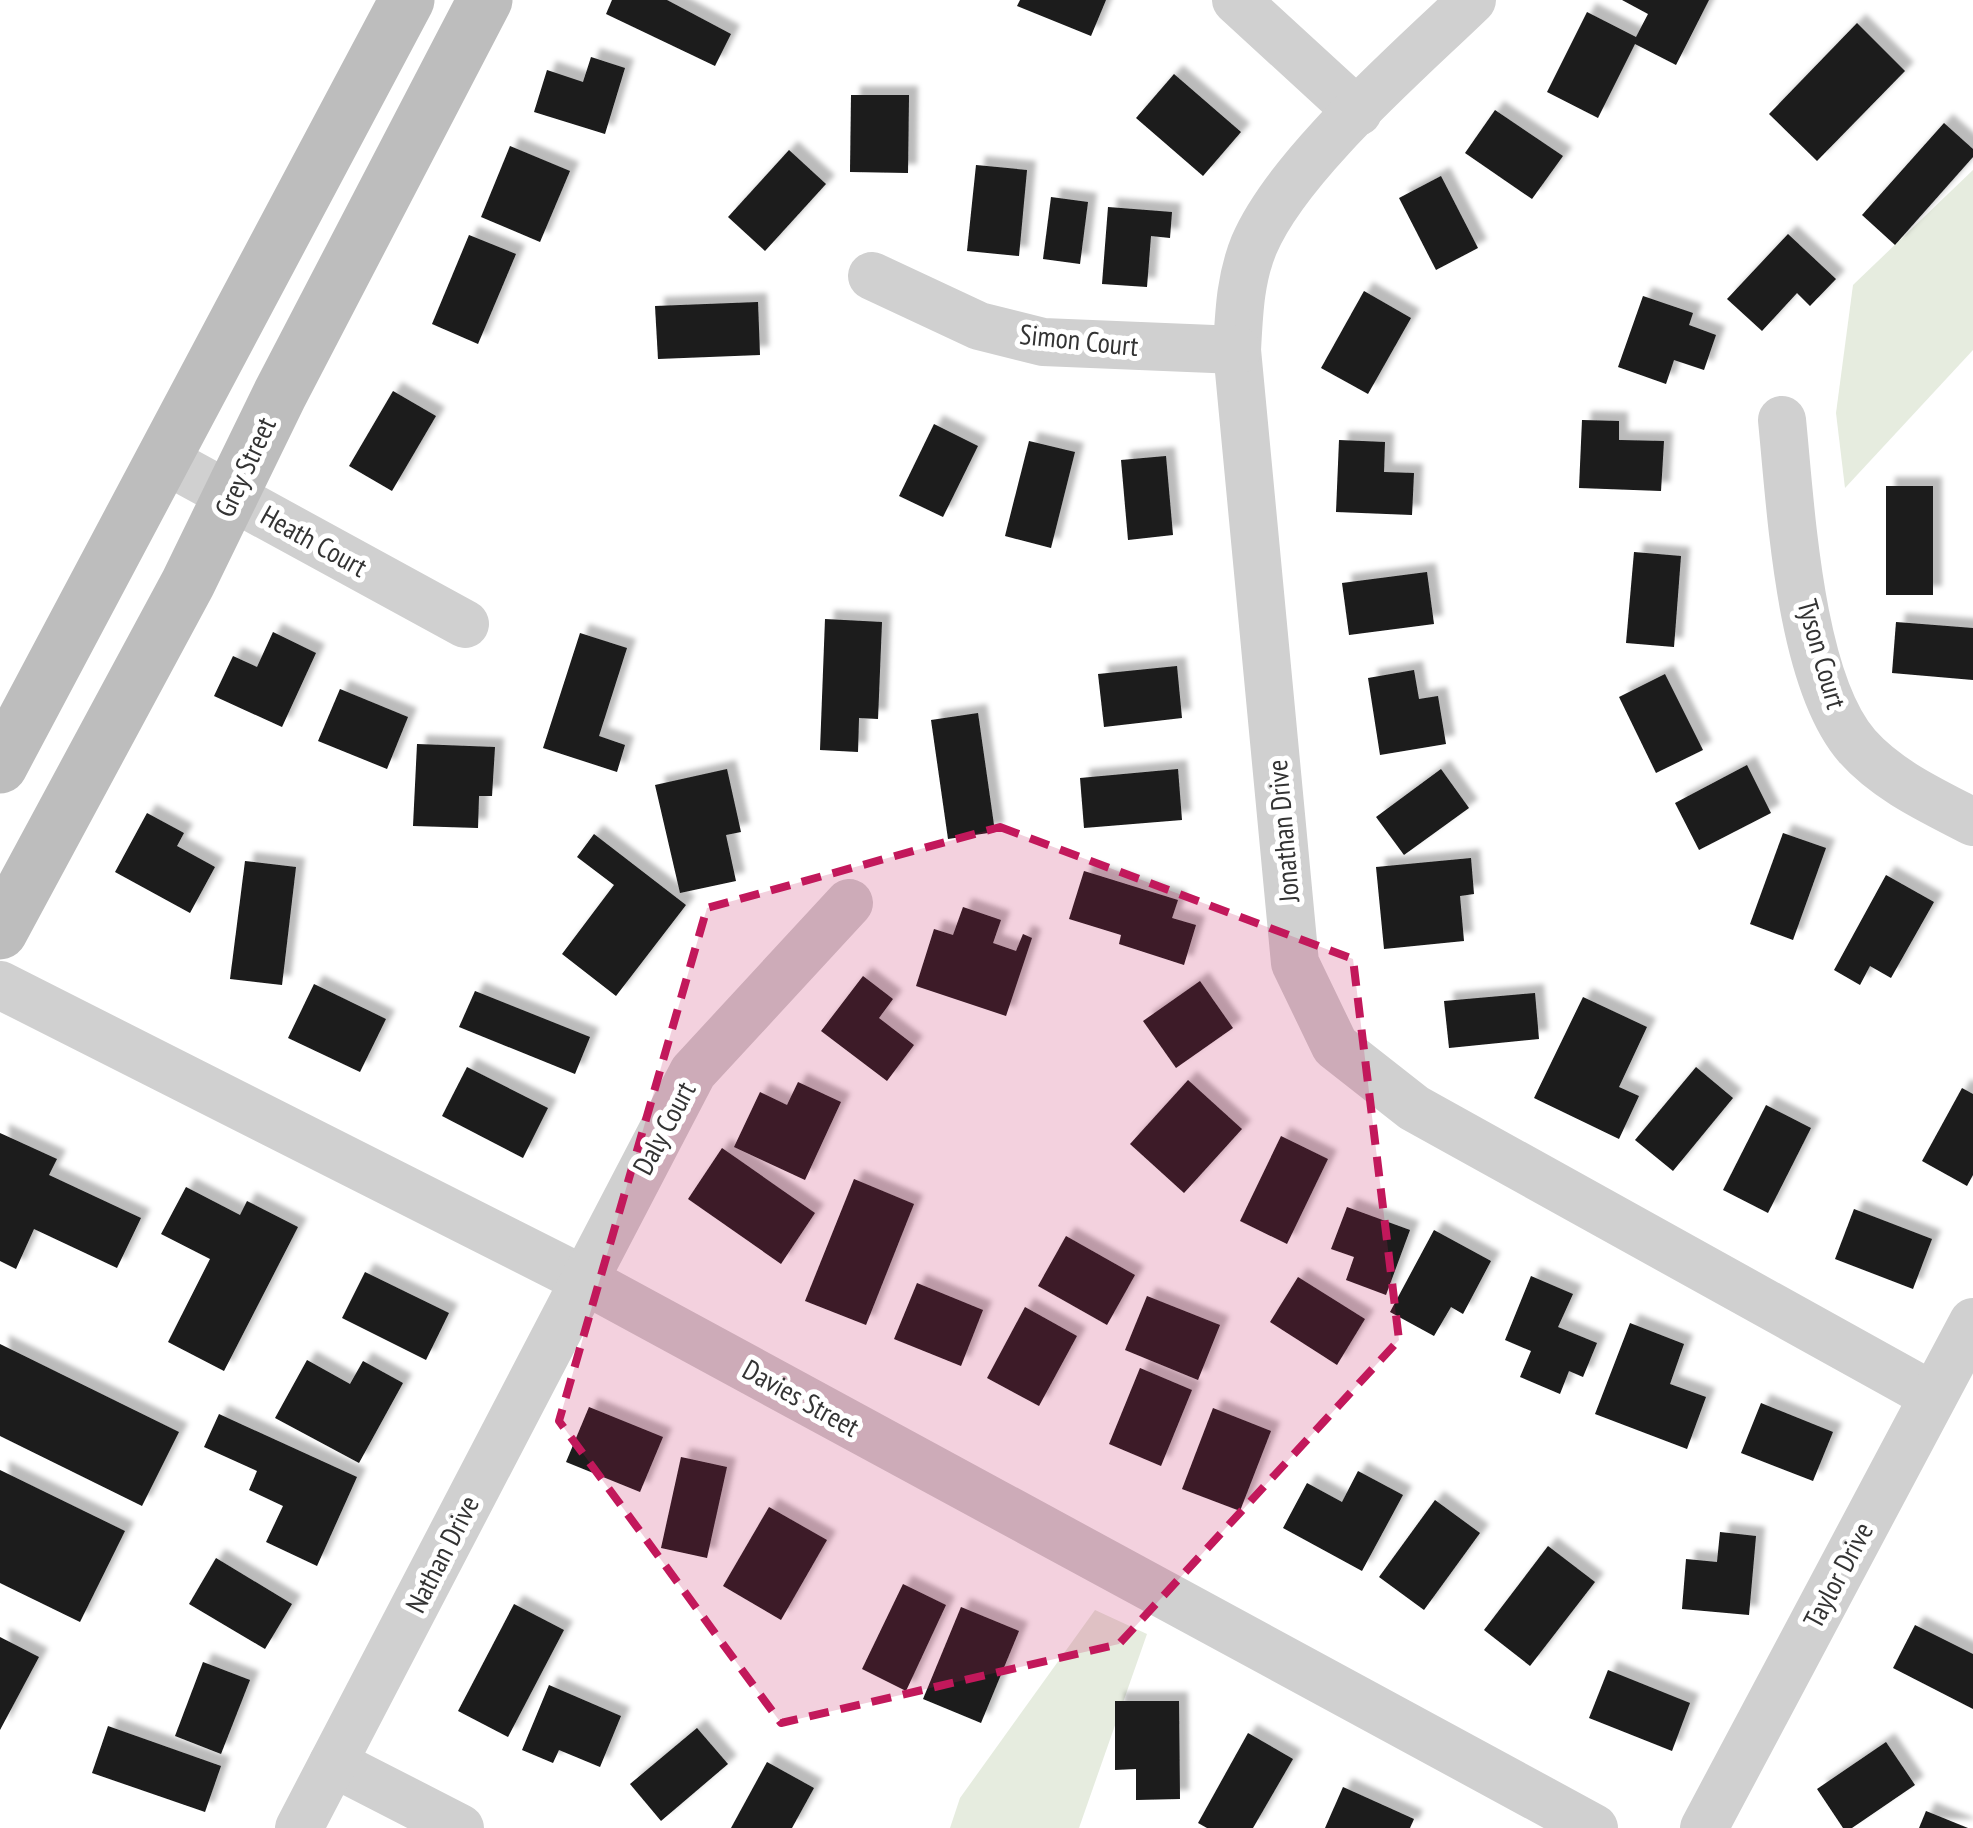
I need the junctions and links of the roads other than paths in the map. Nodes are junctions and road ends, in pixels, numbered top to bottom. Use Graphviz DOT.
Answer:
graph roads {
  1 [pos="485,0"];
  2 [pos="1236,0"];
  3 [pos="1472,0"];
  4 [pos="392,4"];
  5 [pos="459,49"];
  6 [pos="1358,112"];
  7 [pos="872,276"];
  8 [pos="1237,350"];
  9 [pos="1782,420"];
  10 [pos="162,459"];
  11 [pos="233,494"];
  12 [pos="466,624"];
  13 [pos="0,766"];
  14 [pos="1973,822"];
  15 [pos="849,903"];
  16 [pos="0,932"];
  17 [pos="0,985"];
  18 [pos="584,1280"];
  19 [pos="1973,1322"];
  20 [pos="1933,1396"];
  21 [pos="333,1763"];
  22 [pos="300,1828"];
  23 [pos="460,1828"];
  24 [pos="1594,1828"];
  25 [pos="1704,1828"];
  1 -- 5 [label="street, Grey Street"];
  2 -- 6 [label="street"];
  3 -- 6 [label="street, Jonathan Drive"];
  4 -- 5 [label="street"];
  4 -- 10 [label="street"];
  5 -- 11 [label="street, Grey Street"];
  6 -- 8 [label="street, Jonathan Drive"];
  7 -- 8 [label="street, Simon Court"];
  8 -- 20 [label="street, Jonathan Drive"];
  9 -- 14 [label="street, Tyson Court"];
  10 -- 11 [label="street, Heath Court"];
  10 -- 13 [label="street"];
  11 -- 12 [label="street, Heath Court"];
  11 -- 16 [label="street, Grey Street"];
  15 -- 18 [label="street, Daly Court"];
  17 -- 18 [label="street, Davies Street"];
  18 -- 21 [label="street, Nathan Drive"];
  18 -- 24 [label="street, Davies Street"];
  19 -- 20 [label="street, Taylor Drive"];
  20 -- 25 [label="street, Taylor Drive"];
  21 -- 22 [label="street, Nathan Drive"];
  21 -- 23 [label="street"];
}
